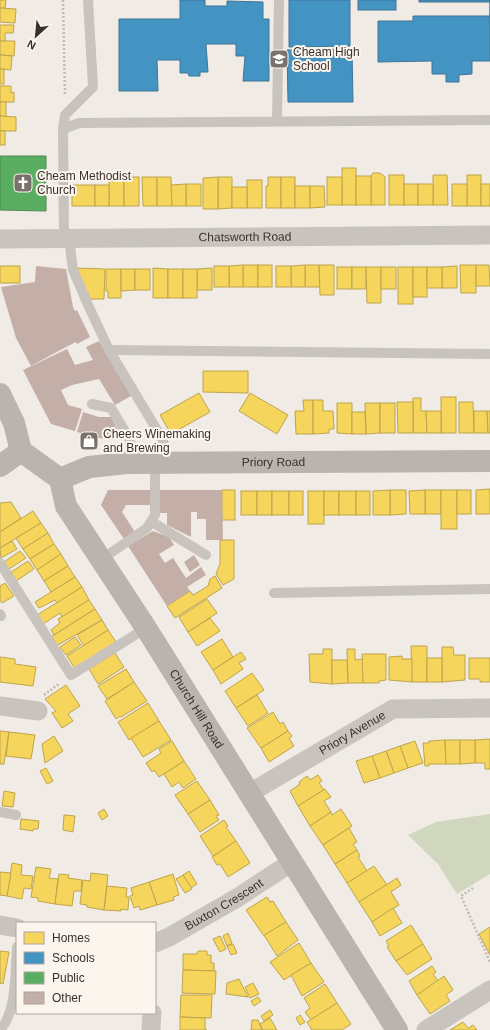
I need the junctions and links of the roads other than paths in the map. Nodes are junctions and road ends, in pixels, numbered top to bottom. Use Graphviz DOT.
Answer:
graph roads {
  1 [pos="88,0"];
  2 [pos="279,0"];
  3 [pos="490,120"];
  4 [pos="277,121"];
  5 [pos="63,129"];
  6 [pos="490,235"];
  7 [pos="66,238"];
  8 [pos="0,239"];
  9 [pos="109,350"];
  10 [pos="490,354"];
  11 [pos="0,394"];
  12 [pos="92,404"];
  13 [pos="21,451"];
  14 [pos="490,461"];
  15 [pos="152,463"];
  16 [pos="0,466"];
  17 [pos="60,479"];
  18 [pos="152,522"];
  19 [pos="206,555"];
  20 [pos="102,559"];
  21 [pos="0,563"];
  22 [pos="490,589"];
  23 [pos="274,593"];
  24 [pos="146,628"];
  25 [pos="0,706"];
  26 [pos="490,708"];
  27 [pos="38,711"];
  28 [pos="248,794"];
  29 [pos="0,812"];
  30 [pos="16,815"];
  31 [pos="292,862"];
  32 [pos="0,925"];
  33 [pos="16,928"];
  34 [pos="156,943"];
  35 [pos="16,958"];
  36 [pos="490,990"];
  37 [pos="152,1014"];
  38 [pos="0,1030"];
  39 [pos="151,1030"];
  40 [pos="397,1030"];
  41 [pos="426,1030"];
  1 -- 5 [label="lane"];
  2 -- 4 [label="lane"];
  3 -- 4 [label="lane"];
  4 -- 5 [label="lane"];
  5 -- 7 [label="lane"];
  6 -- 7 [label="street, Chatsworth Road"];
  7 -- 8 [label="street, Chatsworth Road"];
  7 -- 9 [label="lane"];
  9 -- 10 [label="lane"];
  9 -- 15 [label="lane"];
  11 -- 13 [label="street"];
  12 -- 15 [label="lane"];
  13 -- 16 [label="street"];
  13 -- 17 [label="street"];
  14 -- 15 [label="street, Priory Road"];
  15 -- 17 [label="street, Priory Road"];
  15 -- 18 [label="lane"];
  17 -- 20 [label="street, Church Hill Road"];
  18 -- 19 [label="lane"];
  18 -- 20 [label="lane"];
  20 -- 24 [label="street, Church Hill Road"];
  21 -- 24 [label="lane"];
  22 -- 23 [label="lane"];
  24 -- 28 [label="street, Church Hill Road"];
  25 -- 27 [label="street"];
  26 -- 28 [label="street, Priory Avenue"];
  28 -- 31 [label="street, Church Hill Road"];
  29 -- 30 [label="lane"];
  31 -- 34 [label="street, Buxton Crescent"];
  31 -- 40 [label="street, Church Hill Road"];
  32 -- 33 [label="street"];
  35 -- 38 [label="lane"];
  36 -- 41 [label="street"];
  37 -- 39 [label="street"];
}
